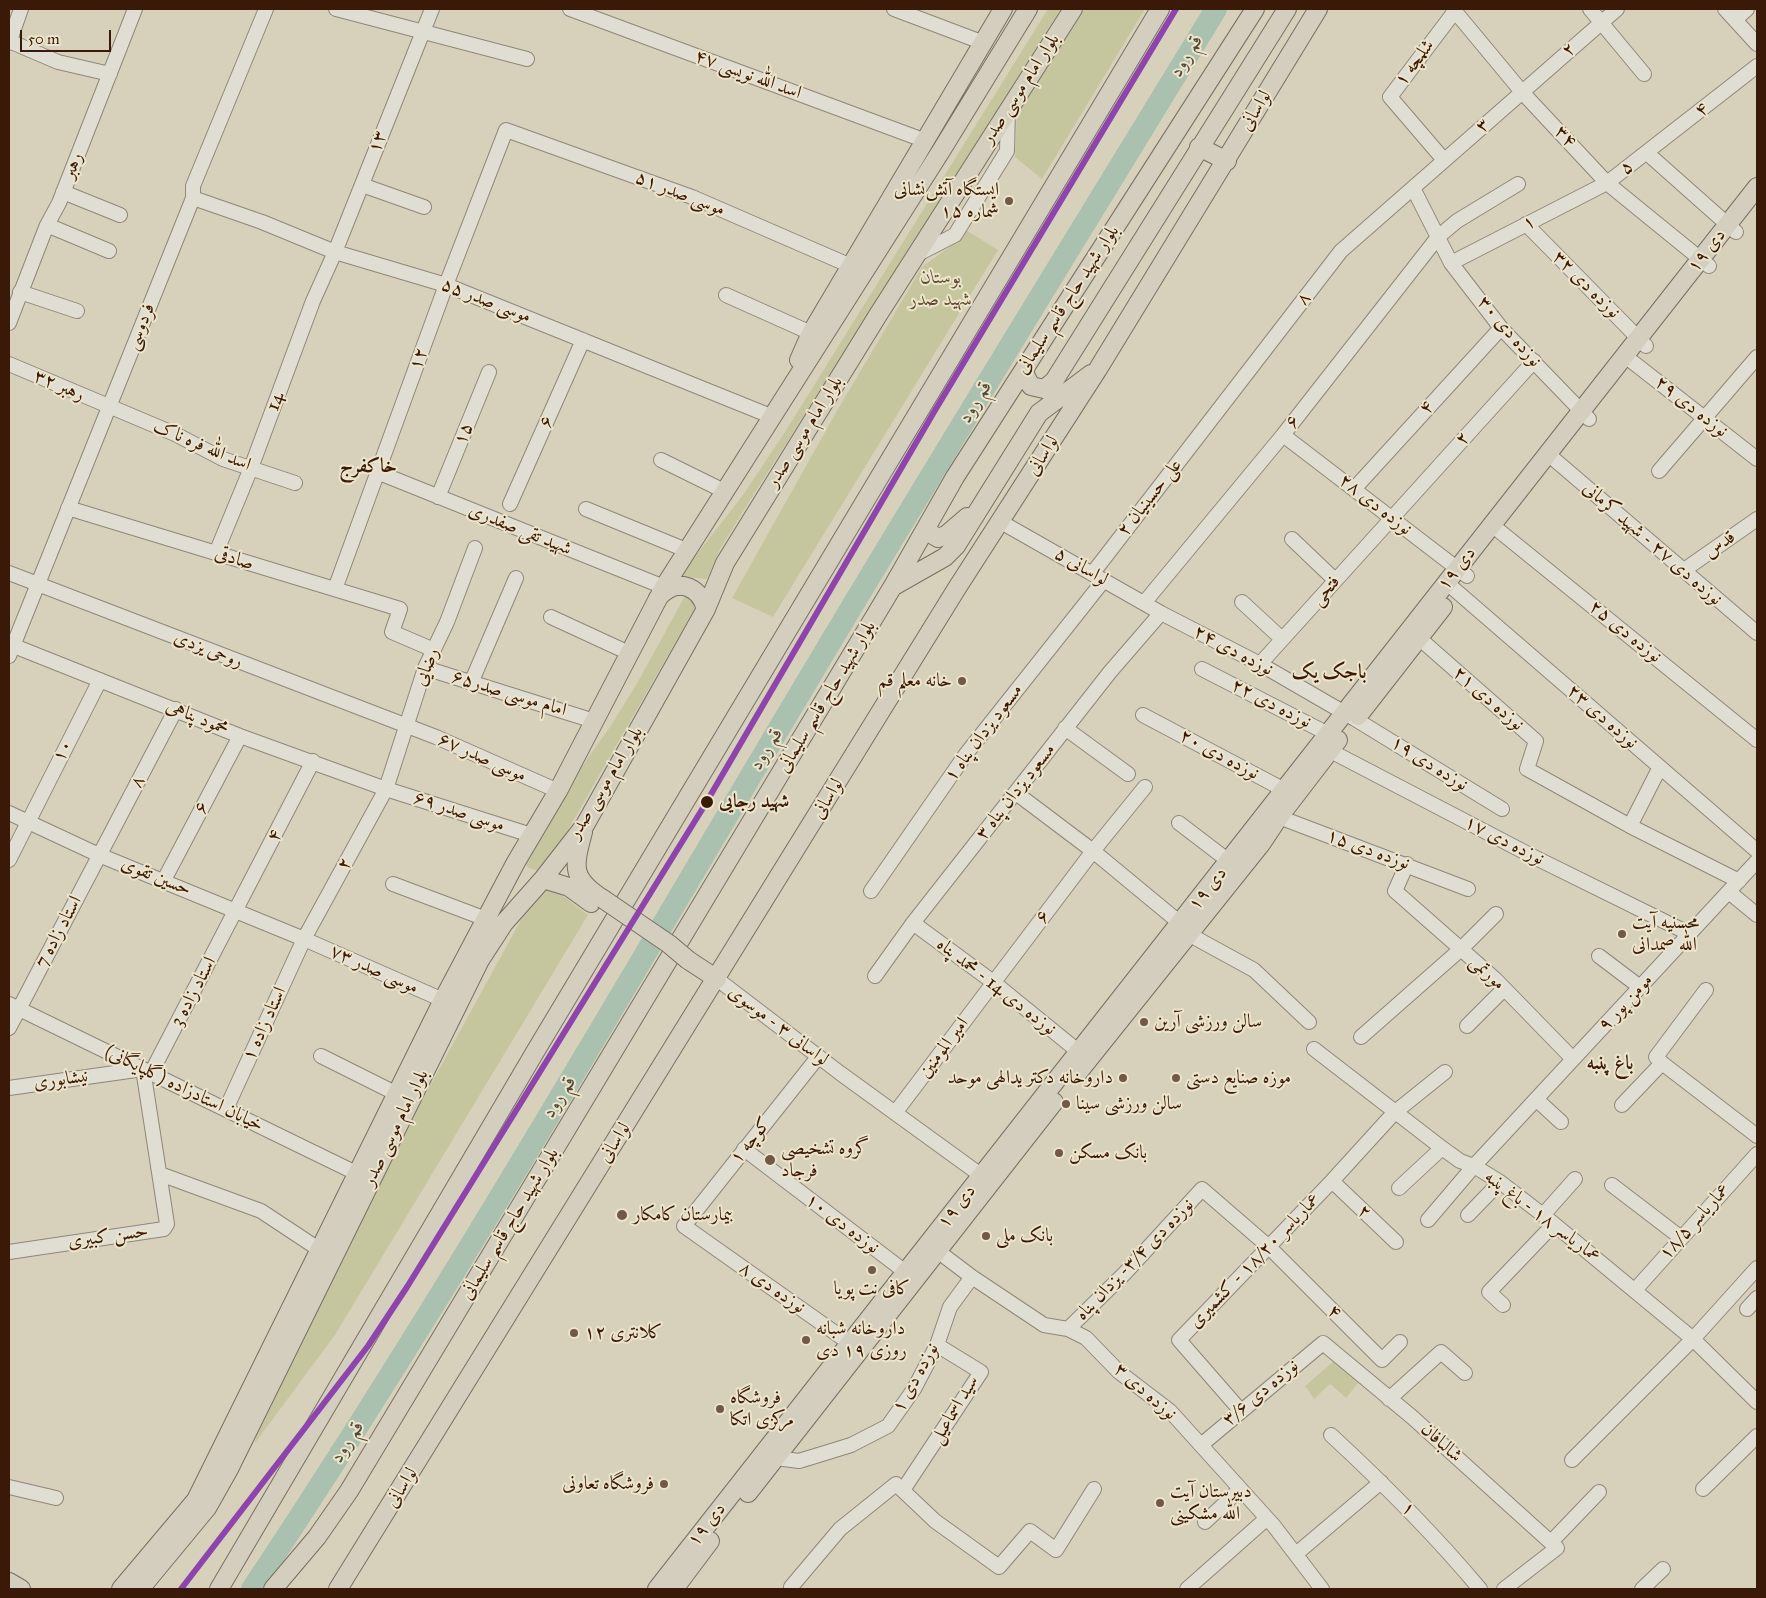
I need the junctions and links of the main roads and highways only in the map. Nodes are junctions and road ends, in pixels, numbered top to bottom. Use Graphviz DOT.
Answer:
graph roads {
  1 [pos="1003,9"];
  2 [pos="1028,9"];
  3 [pos="1073,9"];
  4 [pos="1160,9"];
  5 [pos="1255,9"];
  6 [pos="1287,9"];
  7 [pos="1318,9"];
  8 [pos="1199,147"];
  9 [pos="1227,161"];
  10 [pos="1757,187"];
  11 [pos="1757,204"];
  12 [pos="1732,228"];
  13 [pos="1027,364"];
  14 [pos="1098,369"];
  15 [pos="773,417"];
  16 [pos="980,505"];
  17 [pos="925,530"];
  18 [pos="893,586"];
  19 [pos="1451,586"];
  20 [pos="660,594"];
  21 [pos="706,609"];
  22 [pos="1350,716"];
  23 [pos="1273,814"];
  24 [pos="585,825"];
  25 [pos="516,862"];
  26 [pos="542,881"];
  27 [pos="600,903"];
  28 [pos="1181,928"];
  29 [pos="717,979"];
  30 [pos="987,1180"];
  31 [pos="769,1457"];
  32 [pos="317,1537"];
  33 [pos="9,1582"];
  34 [pos="21,1589"];
  35 [pos="121,1589"];
  36 [pos="140,1589"];
  37 [pos="219,1589"];
  38 [pos="273,1589"];
  39 [pos="288,1589"];
  40 [pos="338,1589"];
  41 [pos="657,1589"];
  42 [pos="674,1589"];
  1 -- 15 [label="main road"];
  2 -- 15 [label="main road, بلوار امام موسی صدر"];
  3 -- 21 [label="main road, بلوار امام موسی صدر"];
  4 -- 37 [label="main road"];
  5 -- 13 [label="main road, بلوار شهید حاج قاسم سلیمانی"];
  6 -- 8 [label="main road, لواسانی"];
  7 -- 9 [label="main road, لواسانی"];
  8 -- 9 [label="main road"];
  8 -- 13 [label="main road, لواسانی"];
  9 -- 14 [label="main road, لواسانی"];
  10 -- 12 [label="main road, ۱۹ دی"];
  11 -- 12 [label="main road, ۱۹ دی"];
  12 -- 19 [label="main road, ۱۹ دی"];
  13 -- 17 [label="main road, بلوار شهید حاج قاسم سلیمانی"];
  14 -- 16 [label="main road"];
  14 -- 29 [label="main road, لواسانی"];
  15 -- 20 [label="main road, بلوار امام موسی صدر"];
  16 -- 17 [label="main road"];
  16 -- 18 [label="main road"];
  17 -- 18 [label="main road, بلوار شهید حاج قاسم سلیمانی"];
  18 -- 32 [label="main road, بلوار شهید حاج قاسم سلیمانی"];
  19 -- 22 [label="main road, ۱۹ دی"];
  19 -- 22 [label="main road, ۱۹ دی"];
  20 -- 21 [label="main road"];
  20 -- 25 [label="main road, بلوار امام موسی صدر"];
  21 -- 24 [label="main road, بلوار امام موسی صدر"];
  22 -- 23 [label="main road, ۱۹ دی"];
  23 -- 28 [label="main road, ۱۹ دی"];
  23 -- 28 [label="main road, ۱۹ دی"];
  24 -- 26 [label="main road, بلوار امام موسی صدر"];
  24 -- 27 [label="main road"];
  25 -- 26 [label="main road"];
  25 -- 35 [label="main road, بلوار امام موسی صدر"];
  26 -- 27 [label="main road"];
  26 -- 36 [label="main road, بلوار امام موسی صدر"];
  27 -- 29 [label="main road, bridge"];
  28 -- 30 [label="main road, ۱۹ دی"];
  28 -- 30 [label="main road, ۱۹ دی"];
  29 -- 40 [label="main road, لواسانی"];
  30 -- 31 [label="main road, ۱۹ دی"];
  31 -- 41 [label="main road, ۱۹ دی"];
  31 -- 42 [label="main road, ۱۹ دی"];
  32 -- 38 [label="main road, بلوار شهید حاج قاسم سلیمانی"];
  32 -- 39 [label="main road"];
  33 -- 34 [label="main road"];
}
